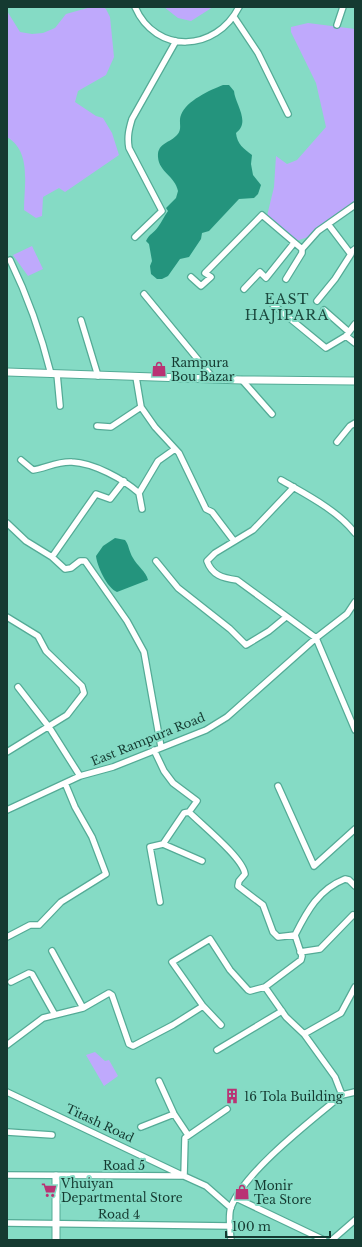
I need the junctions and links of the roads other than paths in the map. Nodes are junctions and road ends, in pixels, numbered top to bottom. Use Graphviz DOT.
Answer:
graph roads {
  1 [pos="135,7"];
  2 [pos="239,7"];
  3 [pos="343,7"];
  4 [pos="234,17"];
  5 [pos="337,25"];
  6 [pos="176,41"];
  7 [pos="288,114"];
  8 [pos="355,205"];
  9 [pos="328,224"];
  10 [pos="135,237"];
  11 [pos="294,243"];
  12 [pos="302,249"];
  13 [pos="353,251"];
  14 [pos="10,260"];
  15 [pos="191,277"];
  16 [pos="286,279"];
  17 [pos="244,289"];
  18 [pos="144,294"];
  19 [pos="317,301"];
  20 [pos="270,302"];
  21 [pos="324,310"];
  22 [pos="81,320"];
  23 [pos="355,324"];
  24 [pos="348,334"];
  25 [pos="355,343"];
  26 [pos="7,372"];
  27 [pos="54,374"];
  28 [pos="98,376"];
  29 [pos="136,377"];
  30 [pos="214,379"];
  31 [pos="242,380"];
  32 [pos="355,381"];
  33 [pos="60,406"];
  34 [pos="141,407"];
  35 [pos="272,414"];
  36 [pos="355,423"];
  37 [pos="97,426"];
  38 [pos="337,442"];
  39 [pos="175,449"];
  40 [pos="21,460"];
  41 [pos="281,480"];
  42 [pos="124,481"];
  43 [pos="294,487"];
  44 [pos="139,493"];
  45 [pos="142,509"];
  46 [pos="7,523"];
  47 [pos="355,534"];
  48 [pos="234,541"];
  49 [pos="52,557"];
  50 [pos="156,561"];
  51 [pos="355,602"];
  52 [pos="7,617"];
  53 [pos="286,617"];
  54 [pos="316,638"];
  55 [pos="18,687"];
  56 [pos="50,727"];
  57 [pos="355,730"];
  58 [pos="161,747"];
  59 [pos="154,750"];
  60 [pos="7,752"];
  61 [pos="80,776"];
  62 [pos="65,783"];
  63 [pos="278,786"];
  64 [pos="7,810"];
  65 [pos="190,812"];
  66 [pos="355,829"];
  67 [pos="163,844"];
  68 [pos="202,861"];
  69 [pos="355,886"];
  70 [pos="160,902"];
  71 [pos="352,915"];
  72 [pos="295,935"];
  73 [pos="7,937"];
  74 [pos="52,951"];
  75 [pos="300,952"];
  76 [pos="11,982"];
  77 [pos="265,987"];
  78 [pos="355,987"];
  79 [pos="203,1006"];
  80 [pos="83,1008"];
  81 [pos="282,1011"];
  82 [pos="54,1015"];
  83 [pos="221,1025"];
  84 [pos="304,1034"];
  85 [pos="7,1044"];
  86 [pos="217,1050"];
  87 [pos="160,1081"];
  88 [pos="7,1092"];
  89 [pos="355,1092"];
  90 [pos="342,1094"];
  91 [pos="227,1109"];
  92 [pos="174,1114"];
  93 [pos="141,1127"];
  94 [pos="7,1132"];
  95 [pos="52,1135"];
  96 [pos="188,1135"];
  97 [pos="7,1175"];
  98 [pos="56,1176"];
  99 [pos="184,1176"];
  100 [pos="236,1198"];
  101 [pos="231,1208"];
  102 [pos="355,1220"];
  103 [pos="7,1224"];
  104 [pos="56,1224"];
  105 [pos="230,1226"];
  106 [pos="56,1240"];
  107 [pos="231,1240"];
  108 [pos="324,1240"];
  109 [pos="332,1240"];
  1 -- 6 [label="street"];
  2 -- 4 [label="street"];
  3 -- 5 [label="street"];
  4 -- 6 [label="street"];
  4 -- 7 [label="street"];
  6 -- 10 [label="street"];
  8 -- 9 [label="street"];
  9 -- 12 [label="street"];
  9 -- 13 [label="street"];
  11 -- 12 [label="street"];
  11 -- 15 [label="street"];
  11 -- 17 [label="street"];
  12 -- 16 [label="street"];
  13 -- 19 [label="street"];
  14 -- 27 [label="street"];
  18 -- 30 [label="street"];
  20 -- 24 [label="street"];
  21 -- 24 [label="street"];
  22 -- 28 [label="street"];
  23 -- 24 [label="street"];
  24 -- 25 [label="street"];
  26 -- 27 [label="street"];
  27 -- 28 [label="street"];
  27 -- 33 [label="street"];
  28 -- 29 [label="street"];
  29 -- 30 [label="street"];
  29 -- 34 [label="street"];
  30 -- 31 [label="street"];
  31 -- 32 [label="street"];
  31 -- 35 [label="street"];
  34 -- 37 [label="street"];
  34 -- 39 [label="street"];
  36 -- 38 [label="street"];
  39 -- 44 [label="street"];
  39 -- 48 [label="street"];
  40 -- 42 [label="street"];
  41 -- 43 [label="street"];
  42 -- 44 [label="street"];
  42 -- 49 [label="street"];
  43 -- 47 [label="street"];
  43 -- 48 [label="street"];
  44 -- 45 [label="street"];
  46 -- 49 [label="street"];
  48 -- 53 [label="street"];
  49 -- 58 [label="street"];
  50 -- 53 [label="street"];
  51 -- 54 [label="street, East Rampura Road"];
  52 -- 56 [label="street"];
  53 -- 54 [label="street"];
  54 -- 57 [label="street"];
  54 -- 58 [label="street, East Rampura Road"];
  55 -- 56 [label="street"];
  56 -- 60 [label="street"];
  56 -- 61 [label="street"];
  58 -- 59 [label="street, East Rampura Road"];
  59 -- 61 [label="street, East Rampura Road"];
  59 -- 65 [label="street"];
  61 -- 62 [label="street, East Rampura Road"];
  62 -- 64 [label="street, East Rampura Road"];
  62 -- 73 [label="street"];
  63 -- 66 [label="street"];
  65 -- 67 [label="street"];
  65 -- 72 [label="street"];
  67 -- 68 [label="street"];
  67 -- 70 [label="street"];
  69 -- 72 [label="street"];
  71 -- 75 [label="street"];
  72 -- 75 [label="street"];
  74 -- 80 [label="street"];
  75 -- 77 [label="street"];
  76 -- 82 [label="street"];
  77 -- 79 [label="street"];
  77 -- 81 [label="street"];
  78 -- 84 [label="street"];
  79 -- 80 [label="street"];
  79 -- 83 [label="street"];
  80 -- 82 [label="street"];
  81 -- 84 [label="street"];
  81 -- 86 [label="street"];
  82 -- 85 [label="street"];
  84 -- 90 [label="street"];
  87 -- 92 [label="street"];
  88 -- 99 [label="street, Titash Road"];
  89 -- 90 [label="street"];
  90 -- 100 [label="street"];
  91 -- 96 [label="street"];
  92 -- 93 [label="street"];
  92 -- 96 [label="street"];
  94 -- 95 [label="street"];
  96 -- 99 [label="street"];
  97 -- 98 [label="street, Road 5"];
  98 -- 99 [label="street, Road 5"];
  98 -- 104 [label="street"];
  99 -- 101 [label="street, Road 5"];
  100 -- 101 [label="street"];
  100 -- 108 [label="street"];
  101 -- 105 [label="street"];
  102 -- 109 [label="street"];
  103 -- 104 [label="street, Road 4"];
  104 -- 105 [label="street, Road 4"];
  104 -- 106 [label="street"];
  105 -- 107 [label="street"];
}
